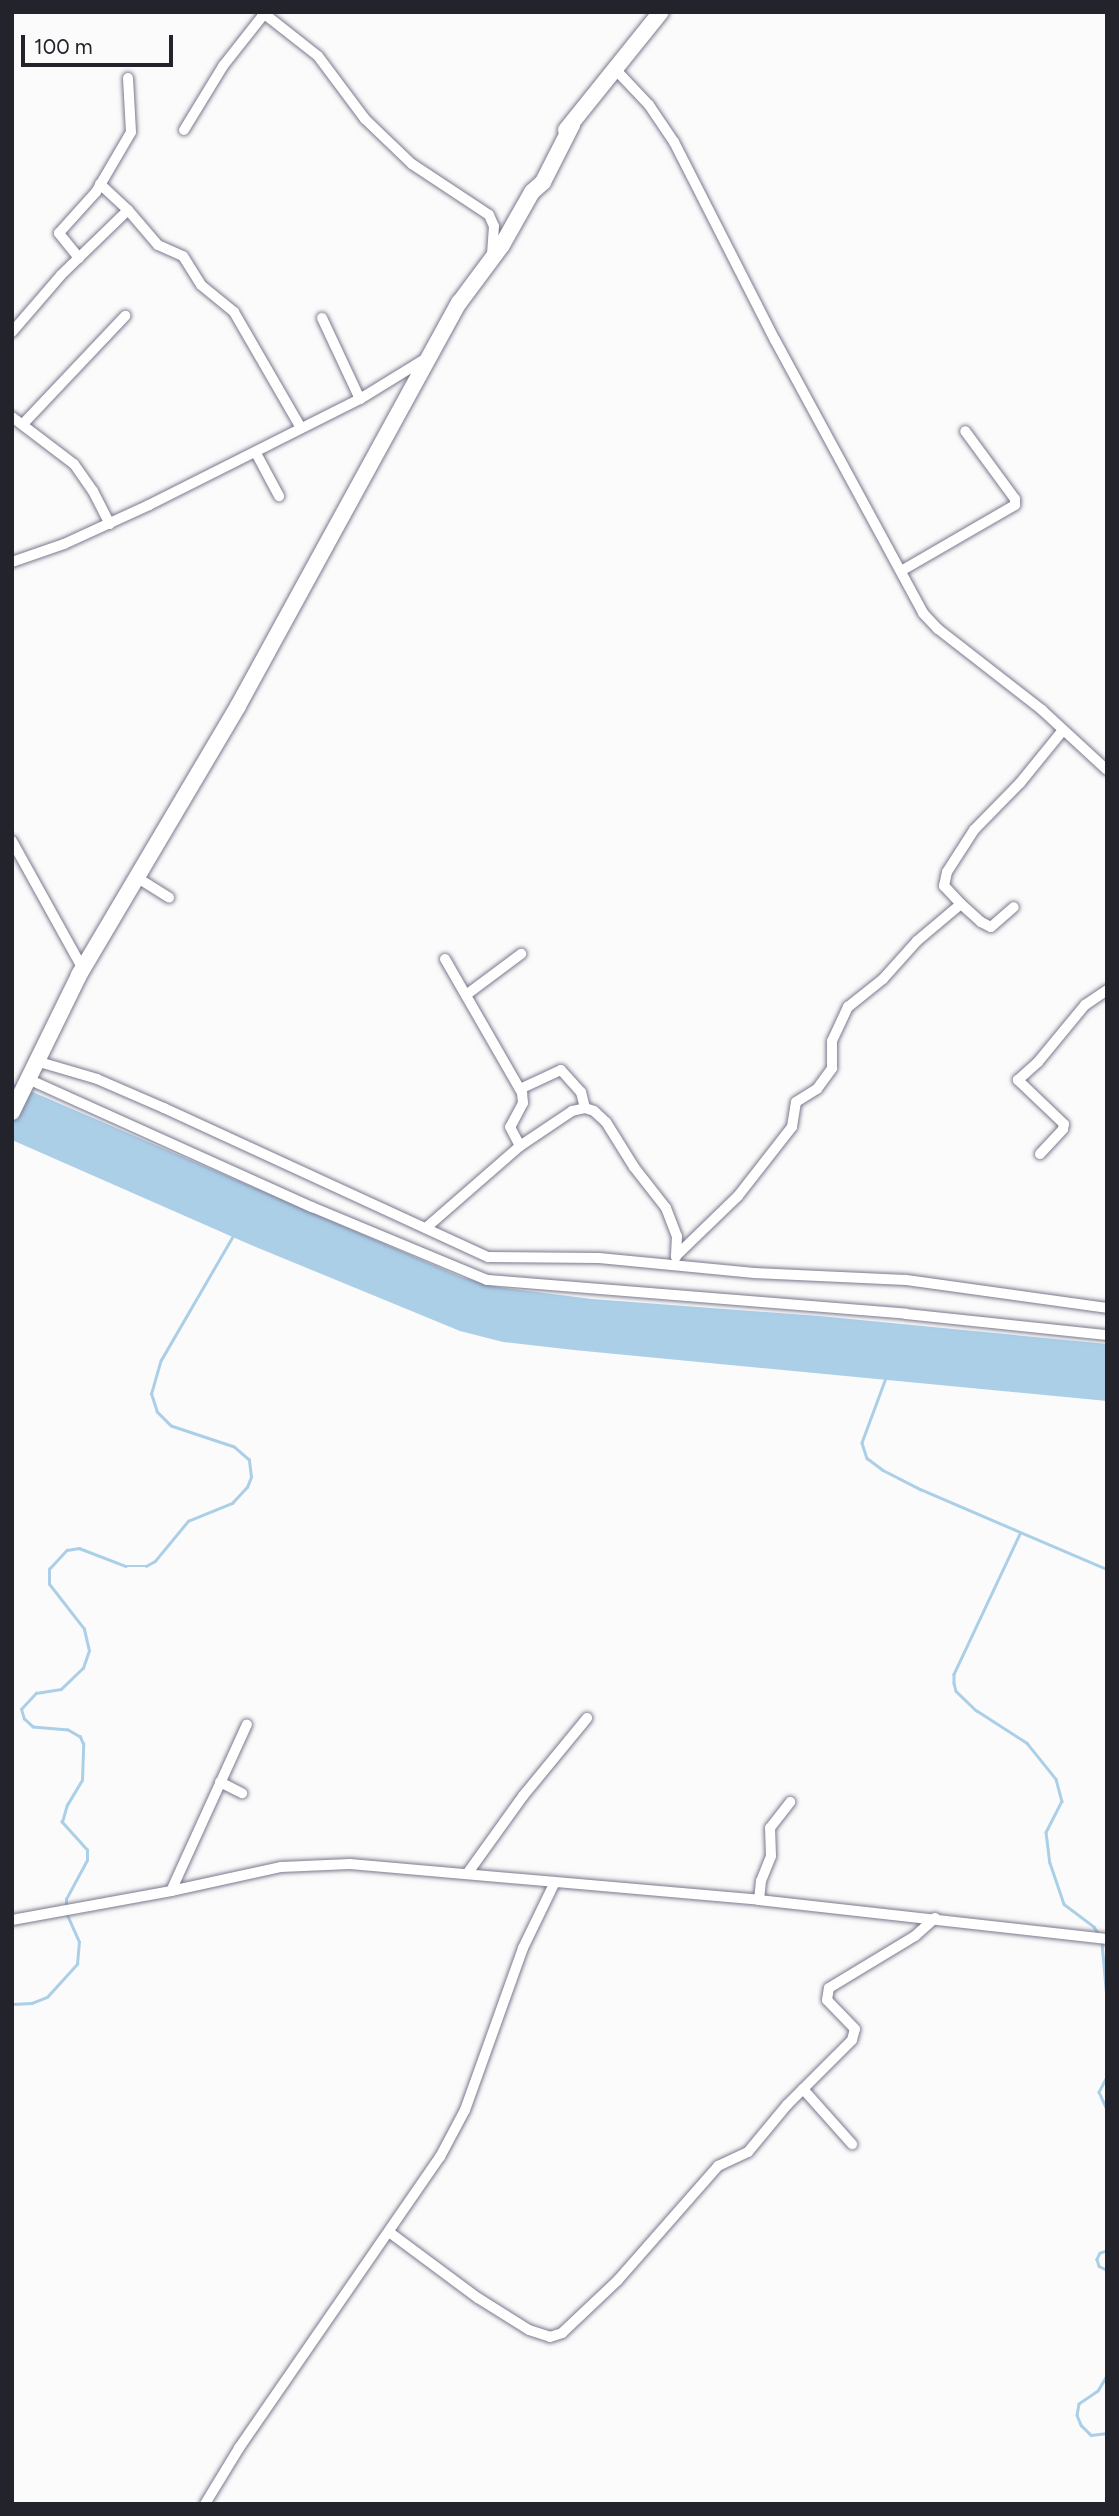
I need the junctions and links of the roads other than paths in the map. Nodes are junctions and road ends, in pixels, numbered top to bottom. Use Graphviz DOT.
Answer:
graph roads {
  1 [pos="661,12"];
  2 [pos="263,13"];
  3 [pos="615,69"];
  4 [pos="128,78"];
  5 [pos="184,130"];
  6 [pos="100,184"];
  7 [pos="128,210"];
  8 [pos="79,258"];
  9 [pos="492,260"];
  10 [pos="125,316"];
  11 [pos="322,318"];
  12 [pos="12,332"];
  13 [pos="429,357"];
  14 [pos="360,399"];
  15 [pos="12,417"];
  16 [pos="23,424"];
  17 [pos="301,428"];
  18 [pos="965,431"];
  19 [pos="256,453"];
  20 [pos="279,496"];
  21 [pos="110,524"];
  22 [pos="12,562"];
  23 [pos="901,571"];
  24 [pos="1063,730"];
  25 [pos="1107,770"];
  26 [pos="12,841"];
  27 [pos="136,877"];
  28 [pos="169,898"];
  29 [pos="961,904"];
  30 [pos="1014,907"];
  31 [pos="521,954"];
  32 [pos="446,959"];
  33 [pos="83,968"];
  34 [pos="1107,990"];
  35 [pos="466,995"];
  36 [pos="36,1061"];
  37 [pos="27,1082"];
  38 [pos="520,1089"];
  39 [pos="585,1108"];
  40 [pos="12,1112"];
  41 [pos="520,1146"];
  42 [pos="1040,1154"];
  43 [pos="428,1227"];
  44 [pos="675,1260"];
  45 [pos="1107,1308"];
  46 [pos="1107,1335"];
  47 [pos="587,1718"];
  48 [pos="247,1724"];
  49 [pos="220,1782"];
  50 [pos="242,1793"];
  51 [pos="790,1802"];
  52 [pos="467,1874"];
  53 [pos="554,1884"];
  54 [pos="171,1891"];
  55 [pos="759,1900"];
  56 [pos="935,1918"];
  57 [pos="12,1920"];
  58 [pos="1107,1939"];
  59 [pos="803,2089"];
  60 [pos="852,2144"];
  61 [pos="389,2232"];
  62 [pos="205,2504"];
  1 -- 3 [label="main road"];
  2 -- 5 [label="street"];
  2 -- 9 [label="street"];
  3 -- 9 [label="main road"];
  3 -- 23 [label="street"];
  4 -- 6 [label="street"];
  6 -- 7 [label="street"];
  6 -- 8 [label="street"];
  7 -- 8 [label="street"];
  7 -- 17 [label="street"];
  8 -- 12 [label="street"];
  9 -- 13 [label="main road"];
  10 -- 16 [label="street"];
  11 -- 14 [label="street"];
  13 -- 14 [label="street"];
  13 -- 27 [label="main road"];
  14 -- 17 [label="street"];
  15 -- 16 [label="street"];
  16 -- 21 [label="street"];
  17 -- 19 [label="street"];
  18 -- 23 [label="street"];
  19 -- 20 [label="street"];
  19 -- 21 [label="street"];
  21 -- 22 [label="street"];
  23 -- 24 [label="street"];
  24 -- 25 [label="street"];
  24 -- 29 [label="street"];
  26 -- 33 [label="street"];
  27 -- 28 [label="street"];
  27 -- 33 [label="main road"];
  29 -- 30 [label="street"];
  29 -- 44 [label="street"];
  31 -- 35 [label="street"];
  32 -- 35 [label="street"];
  33 -- 36 [label="main road"];
  34 -- 42 [label="street"];
  35 -- 38 [label="street"];
  36 -- 37 [label="main road"];
  36 -- 43 [label="street"];
  37 -- 40 [label="main road"];
  37 -- 46 [label="street"];
  38 -- 39 [label="street"];
  38 -- 41 [label="street"];
  39 -- 41 [label="street"];
  39 -- 44 [label="street"];
  41 -- 43 [label="street"];
  43 -- 44 [label="street"];
  44 -- 45 [label="street"];
  47 -- 52 [label="street"];
  48 -- 49 [label="street"];
  49 -- 50 [label="street"];
  49 -- 54 [label="street"];
  51 -- 55 [label="street"];
  52 -- 53 [label="street"];
  52 -- 54 [label="street"];
  53 -- 55 [label="street"];
  53 -- 61 [label="street"];
  54 -- 57 [label="street"];
  55 -- 56 [label="street"];
  56 -- 58 [label="street"];
  56 -- 59 [label="street"];
  59 -- 60 [label="street"];
  59 -- 61 [label="street"];
  61 -- 62 [label="street"];
}
